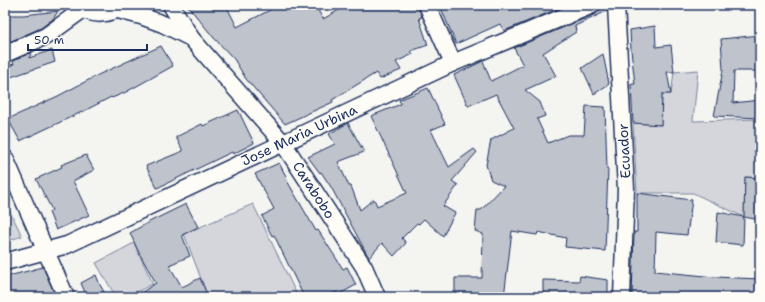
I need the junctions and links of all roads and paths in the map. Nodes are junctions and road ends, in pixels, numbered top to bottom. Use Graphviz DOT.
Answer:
graph roads {
  1 [pos="171,5"];
  2 [pos="427,5"];
  3 [pos="592,5"];
  4 [pos="616,5"];
  5 [pos="79,7"];
  6 [pos="121,8"];
  7 [pos="191,38"];
  8 [pos="5,54"];
  9 [pos="453,63"];
  10 [pos="284,143"];
  11 [pos="5,158"];
  12 [pos="46,251"];
  13 [pos="5,262"];
  14 [pos="66,297"];
  15 [pos="377,297"];
  16 [pos="622,297"];
  1 -- 7 [label="street, Carabobo"];
  2 -- 9 [label="street"];
  3 -- 9 [label="street, Jose Maria Urbina"];
  4 -- 16 [label="street, Ecuador"];
  5 -- 6 [label="street"];
  5 -- 8 [label="street"];
  6 -- 7 [label="street, Carabobo"];
  7 -- 10 [label="street, Carabobo"];
  9 -- 10 [label="street, Jose Maria Urbina"];
  10 -- 12 [label="street, Jose Maria Urbina"];
  10 -- 15 [label="street, Carabobo"];
  11 -- 12 [label="street"];
  12 -- 13 [label="street, Jose Maria Urbina"];
  12 -- 14 [label="street"];
}
